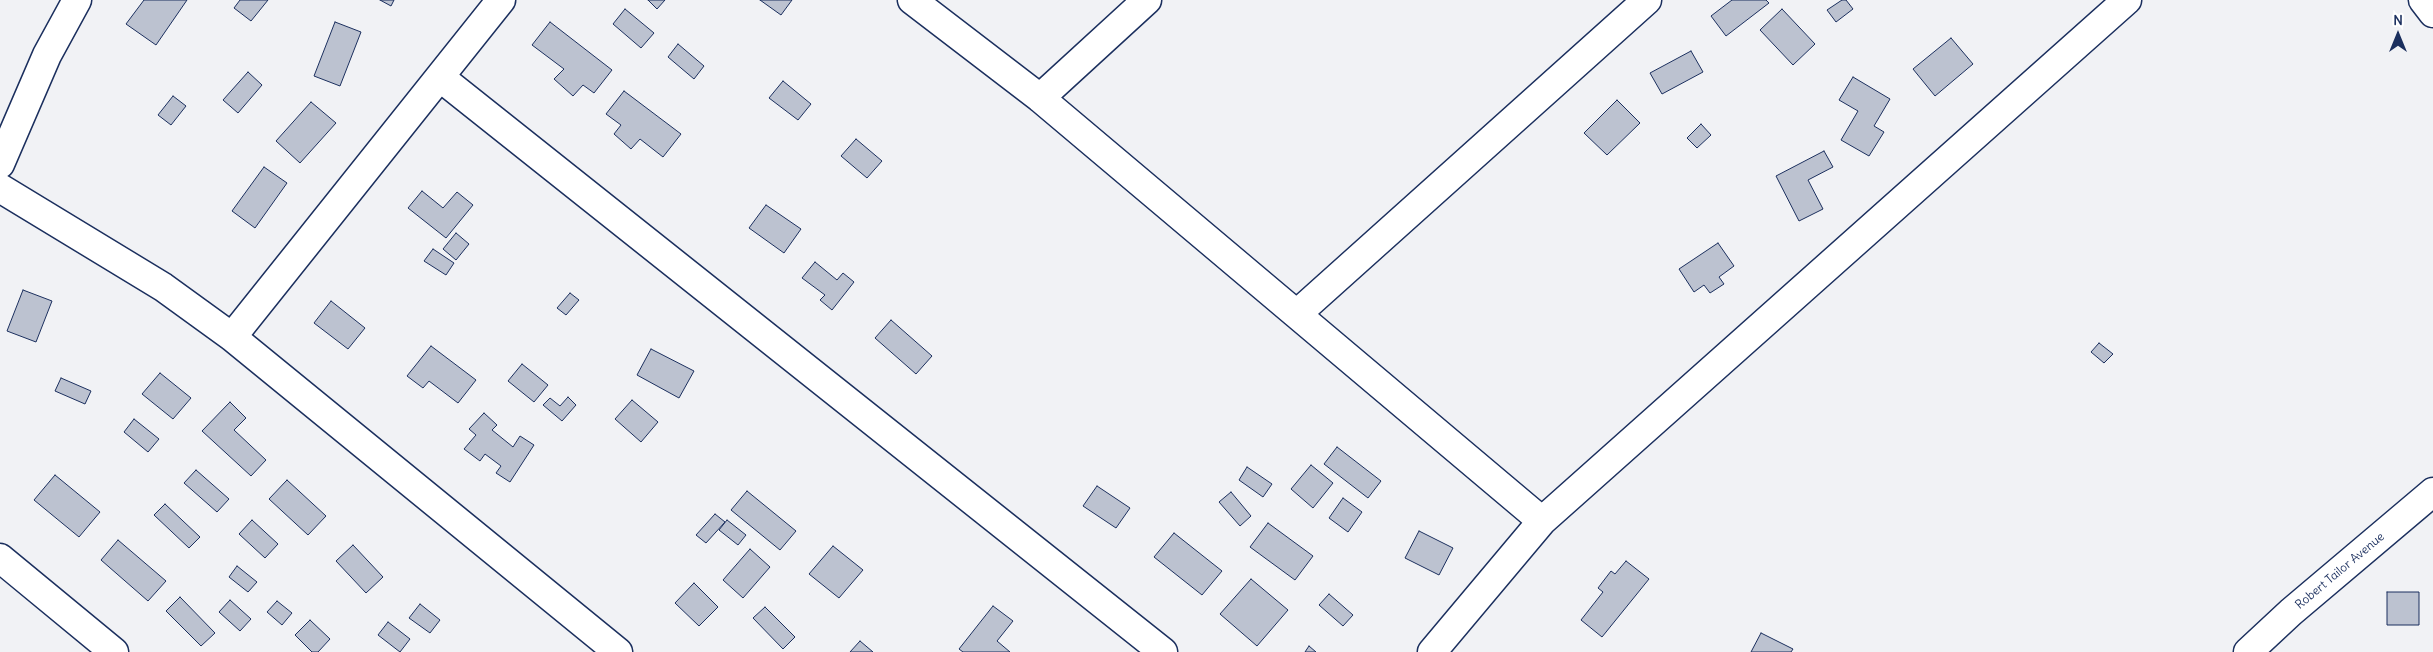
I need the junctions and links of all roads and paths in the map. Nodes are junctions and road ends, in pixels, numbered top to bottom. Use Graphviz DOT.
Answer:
graph roads {
  1 [pos="77,0"];
  2 [pos="501,0"];
  3 [pos="912,0"];
  4 [pos="1147,0"];
  5 [pos="1647,0"];
  6 [pos="2128,0"];
  7 [pos="2423,0"];
  8 [pos="2433,13"];
  9 [pos="441,78"];
  10 [pos="1040,98"];
  11 [pos="0,164"];
  12 [pos="0,188"];
  13 [pos="1298,313"];
  14 [pos="232,338"];
  15 [pos="2433,492"];
  16 [pos="1542,521"];
  17 [pos="0,558"];
  18 [pos="613,650"];
  19 [pos="114,652"];
  20 [pos="1163,652"];
  21 [pos="1432,652"];
  22 [pos="2248,652"];
  1 -- 11 [label="street"];
  2 -- 9 [label="street"];
  3 -- 10 [label="street"];
  4 -- 10 [label="street"];
  5 -- 13 [label="street"];
  6 -- 16 [label="street"];
  7 -- 8 [label="street"];
  9 -- 14 [label="street"];
  9 -- 20 [label="street"];
  10 -- 13 [label="street"];
  12 -- 14 [label="street"];
  13 -- 16 [label="street"];
  14 -- 18 [label="street"];
  15 -- 22 [label="street, Robert Tailor Avenue"];
  16 -- 21 [label="street"];
  17 -- 19 [label="street"];
}
